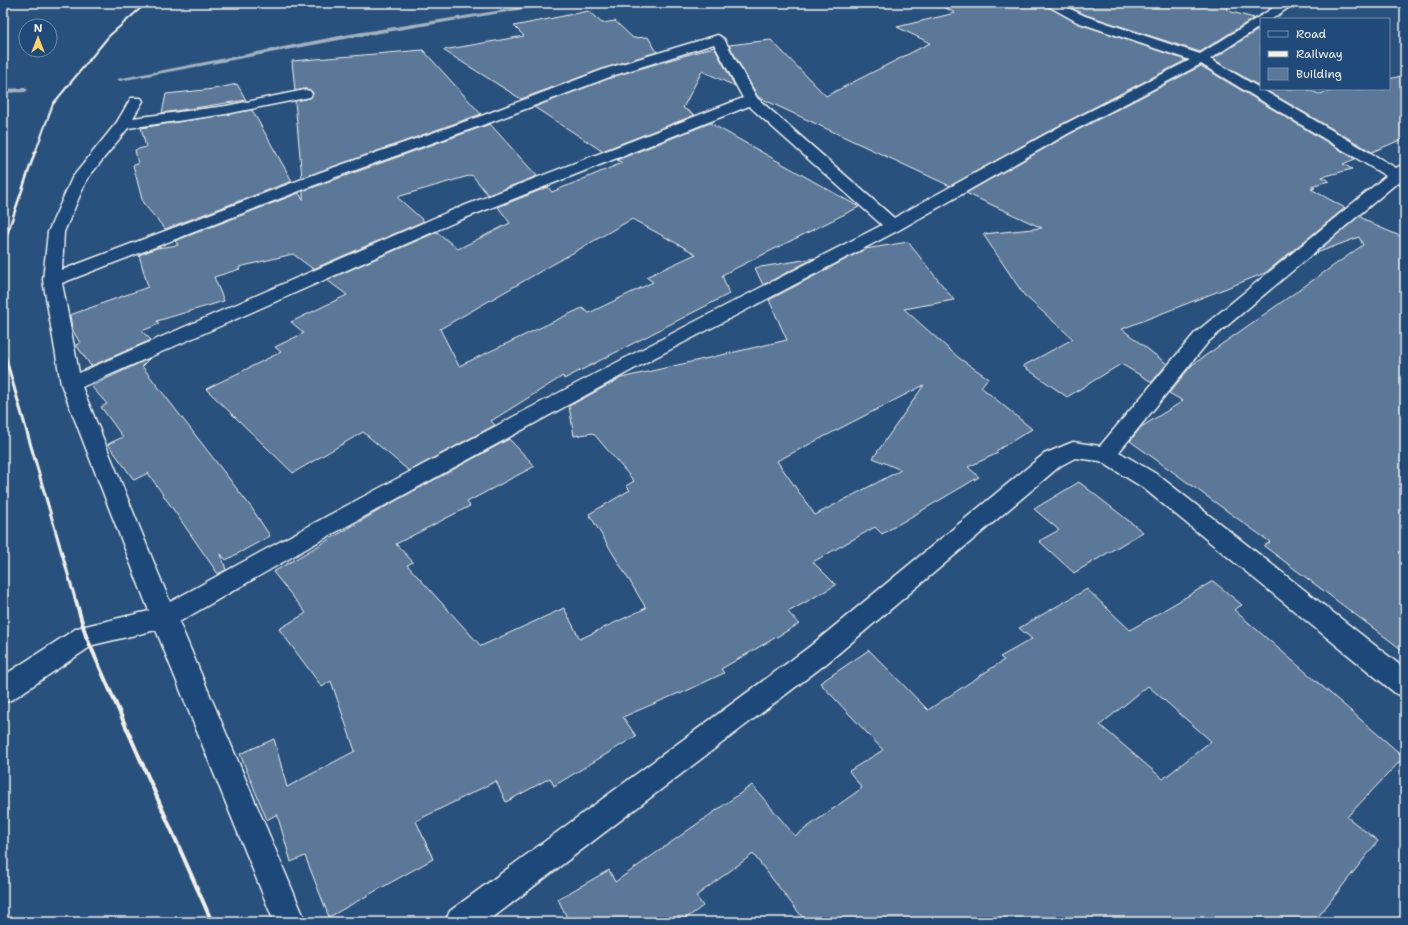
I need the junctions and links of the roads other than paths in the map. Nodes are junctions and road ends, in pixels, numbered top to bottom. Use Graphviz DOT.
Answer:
graph roads {
  1 [pos="1049,3"];
  2 [pos="1288,3"];
  3 [pos="1266,18"];
  4 [pos="1260,22"];
  5 [pos="1201,59"];
  6 [pos="305,94"];
  7 [pos="751,100"];
  8 [pos="136,101"];
  9 [pos="123,124"];
  10 [pos="1401,174"];
  11 [pos="893,226"];
  12 [pos="52,280"];
  13 [pos="71,384"];
  14 [pos="1105,454"];
  15 [pos="164,618"];
  16 [pos="1405,685"];
  17 [pos="3,691"];
  18 [pos="290,922"];
  19 [pos="461,922"];
  1 -- 5 [label="street"];
  2 -- 3 [label="street"];
  4 -- 5 [label="street"];
  5 -- 10 [label="street"];
  5 -- 11 [label="street"];
  6 -- 9 [label="street"];
  7 -- 11 [label="street"];
  7 -- 12 [label="street"];
  7 -- 13 [label="street"];
  8 -- 9 [label="street"];
  9 -- 12 [label="street"];
  10 -- 14 [label="street"];
  11 -- 15 [label="street"];
  12 -- 13 [label="street"];
  13 -- 15 [label="street"];
  14 -- 16 [label="street"];
  14 -- 19 [label="street"];
  15 -- 17 [label="street"];
  15 -- 18 [label="street"];
}
